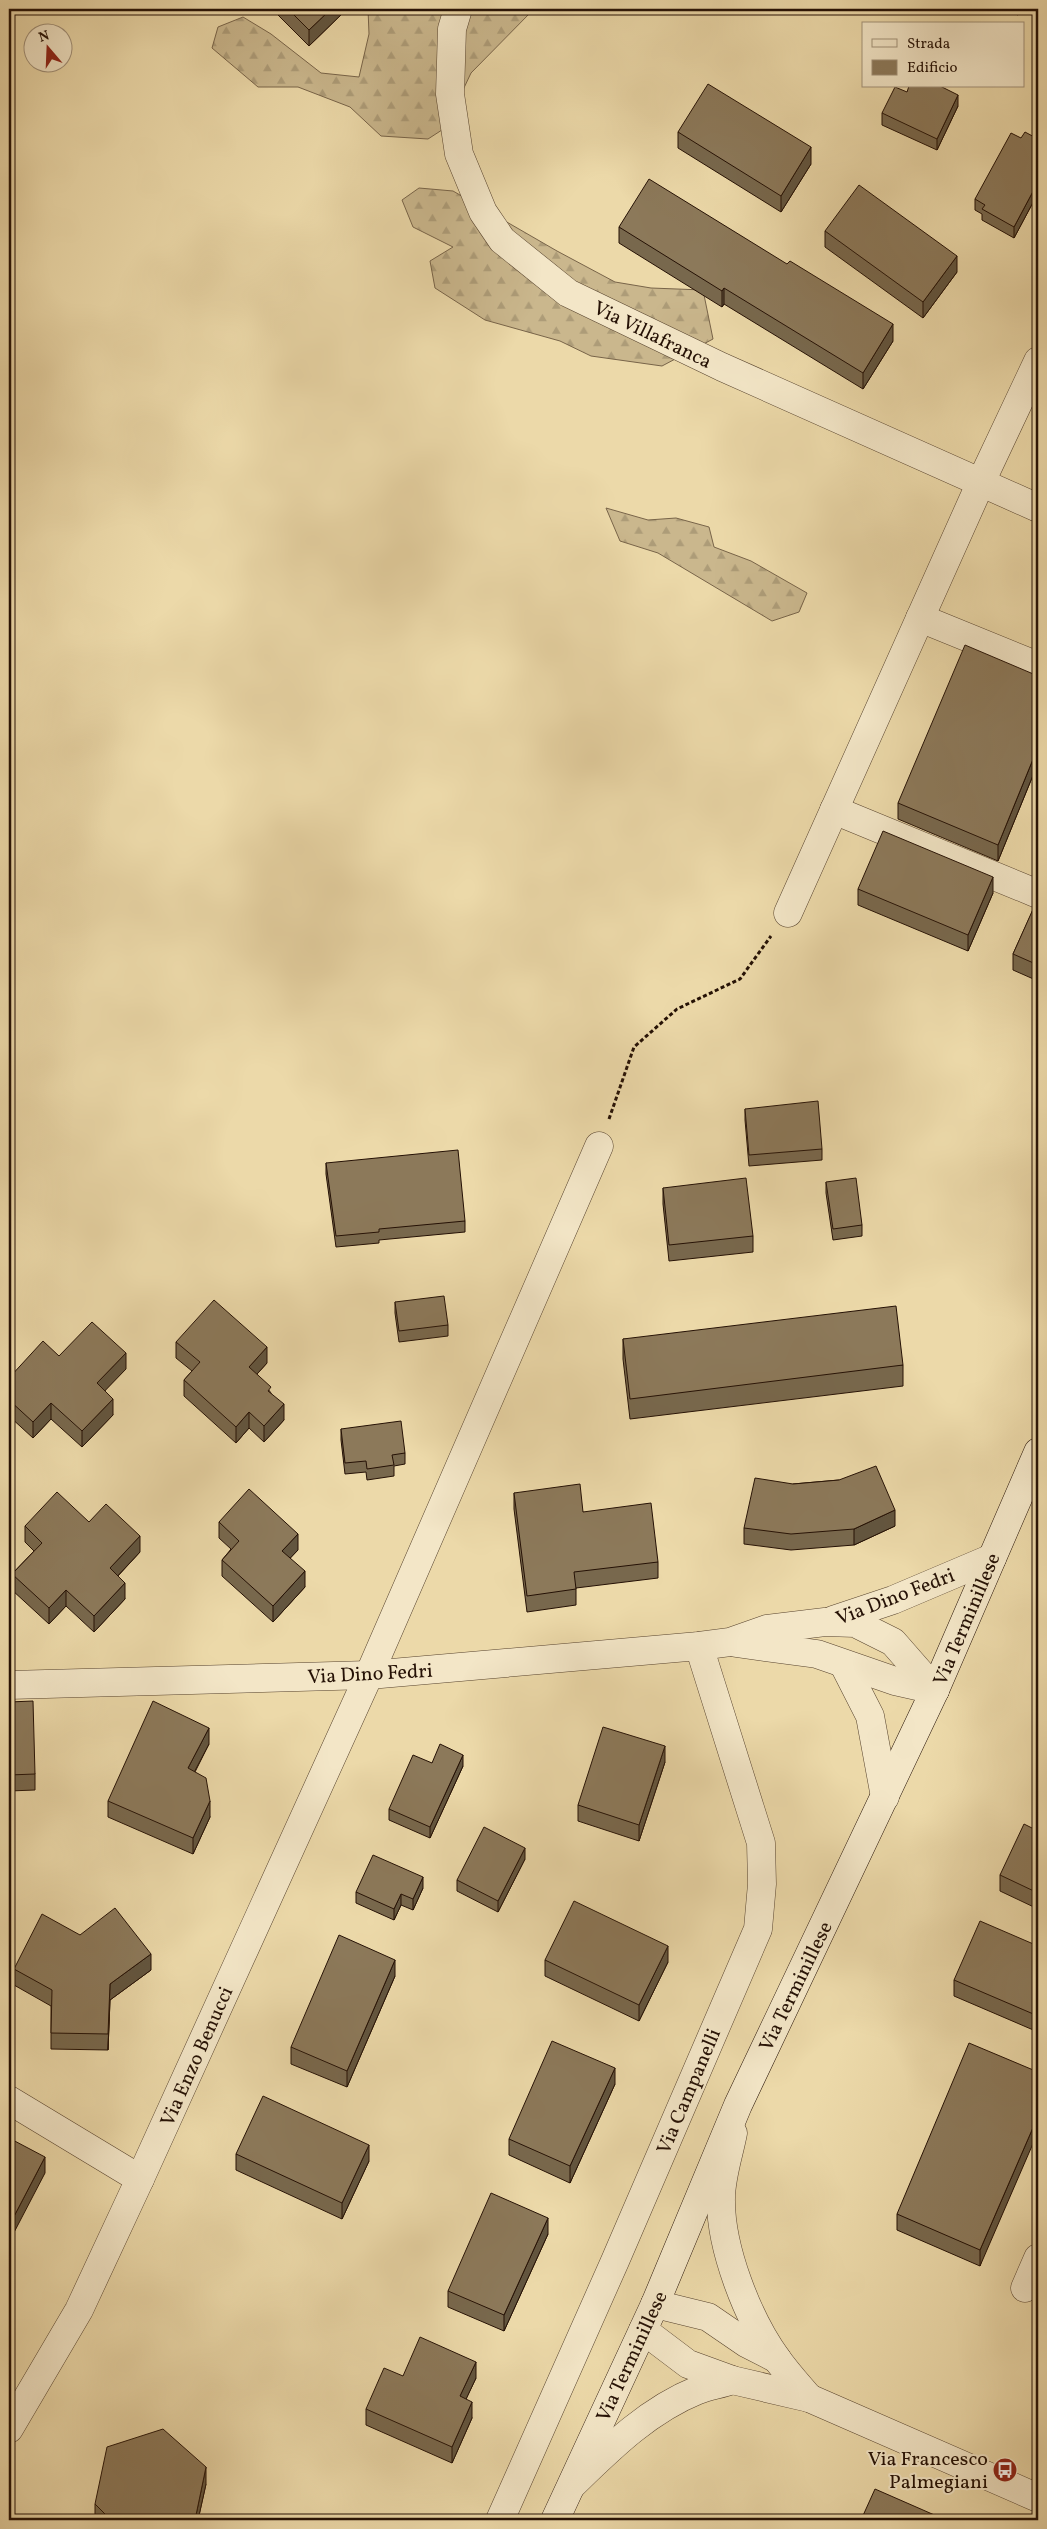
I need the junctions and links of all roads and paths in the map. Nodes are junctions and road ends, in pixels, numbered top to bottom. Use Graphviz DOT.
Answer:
graph roads {
  1 [pos="458,9"];
  2 [pos="1038,361"];
  3 [pos="981,482"];
  4 [pos="1038,508"];
  5 [pos="920,618"];
  6 [pos="1038,666"];
  7 [pos="834,810"];
  8 [pos="1038,894"];
  9 [pos="788,913"];
  10 [pos="599,1146"];
  11 [pos="1038,1452"];
  12 [pos="992,1558"];
  13 [pos="825,1622"];
  14 [pos="730,1642"];
  15 [pos="700,1646"];
  16 [pos="844,1665"];
  17 [pos="369,1675"];
  18 [pos="9,1685"];
  19 [pos="935,1690"];
  20 [pos="885,1797"];
  21 [pos="9,2100"];
  22 [pos="738,2105"];
  23 [pos="140,2179"];
  24 [pos="1038,2258"];
  25 [pos="1025,2288"];
  26 [pos="655,2304"];
  27 [pos="643,2330"];
  28 [pos="777,2359"];
  29 [pos="732,2380"];
  30 [pos="809,2398"];
  31 [pos="9,2429"];
  32 [pos="570,2488"];
  33 [pos="1038,2498"];
  34 [pos="500,2520"];
  35 [pos="555,2520"];
  1 -- 3 [label="street, Via Villafranca"];
  2 -- 3 [label="street"];
  3 -- 4 [label="street, Via Villafranca"];
  3 -- 5 [label="street"];
  5 -- 6 [label="street"];
  5 -- 7 [label="street"];
  7 -- 8 [label="street"];
  7 -- 9 [label="street"];
  9 -- 10 [label="path"];
  10 -- 17 [label="street, Via Enzo Benucci"];
  11 -- 12 [label="street, Via Terminillese"];
  12 -- 13 [label="street, Via Dino Fedri"];
  12 -- 19 [label="street, Via Terminillese"];
  13 -- 14 [label="street, Via Dino Fedri"];
  13 -- 19 [label="street, Via Dino Fedri"];
  14 -- 15 [label="street, Via Dino Fedri"];
  14 -- 16 [label="street, Via Dino Fedri"];
  15 -- 17 [label="street, Via Dino Fedri"];
  15 -- 34 [label="street, Via Campanelli"];
  16 -- 19 [label="street, Via Dino Fedri"];
  16 -- 20 [label="street"];
  17 -- 18 [label="street, Via Dino Fedri"];
  17 -- 23 [label="street, Via Enzo Benucci"];
  19 -- 20 [label="street, Via Terminillese"];
  20 -- 22 [label="street, Via Terminillese"];
  21 -- 23 [label="street"];
  22 -- 26 [label="street, Via Terminillese"];
  22 -- 28 [label="street"];
  23 -- 31 [label="street, Via Enzo Benucci"];
  24 -- 25 [label="street"];
  26 -- 27 [label="street, Via Terminillese"];
  26 -- 28 [label="street"];
  27 -- 29 [label="street"];
  27 -- 32 [label="street, Via Terminillese"];
  28 -- 30 [label="street"];
  29 -- 30 [label="street"];
  29 -- 32 [label="street"];
  30 -- 33 [label="street"];
  32 -- 35 [label="street, Via Terminillese"];
}
